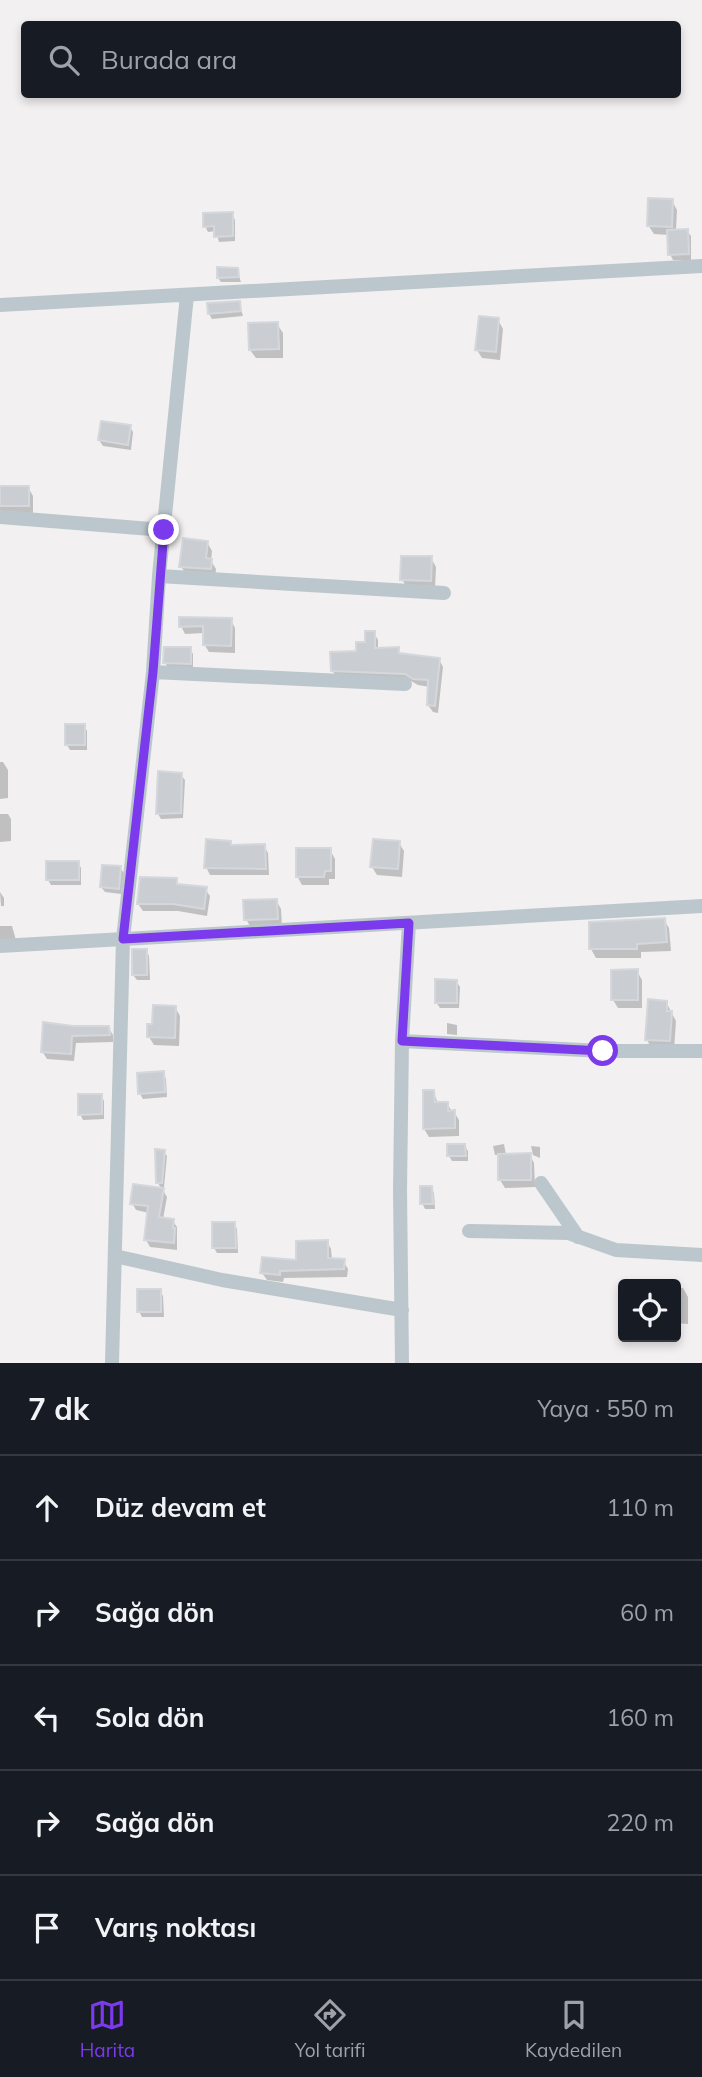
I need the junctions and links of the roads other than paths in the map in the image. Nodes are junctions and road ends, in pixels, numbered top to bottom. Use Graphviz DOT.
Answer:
graph roads {
  1 [pos="702,266"];
  2 [pos="187,295"];
  3 [pos="0,305"];
  4 [pos="0,517"];
  5 [pos="164,530"];
  6 [pos="159,576"];
  7 [pos="444,593"];
  8 [pos="153,672"];
  9 [pos="405,684"];
  10 [pos="702,906"];
  11 [pos="409,923"];
  12 [pos="123,939"];
  13 [pos="0,946"];
  14 [pos="402,1041"];
  15 [pos="702,1051"];
  16 [pos="541,1183"];
  17 [pos="469,1231"];
  18 [pos="578,1237"];
  19 [pos="115,1255"];
  20 [pos="702,1255"];
  21 [pos="402,1310"];
  22 [pos="113,1363"];
  23 [pos="402,1363"];
  1 -- 2 [label="street"];
  2 -- 3 [label="street"];
  2 -- 5 [label="street"];
  4 -- 5 [label="street"];
  5 -- 6 [label="street"];
  6 -- 7 [label="street"];
  6 -- 8 [label="street"];
  8 -- 9 [label="street"];
  8 -- 12 [label="street"];
  10 -- 11 [label="street"];
  11 -- 12 [label="street"];
  11 -- 14 [label="street"];
  12 -- 13 [label="street"];
  12 -- 19 [label="street"];
  14 -- 15 [label="street"];
  14 -- 21 [label="street"];
  16 -- 18 [label="street"];
  17 -- 18 [label="street"];
  18 -- 20 [label="street"];
  19 -- 21 [label="street"];
  19 -- 22 [label="street"];
  21 -- 23 [label="street"];
}
